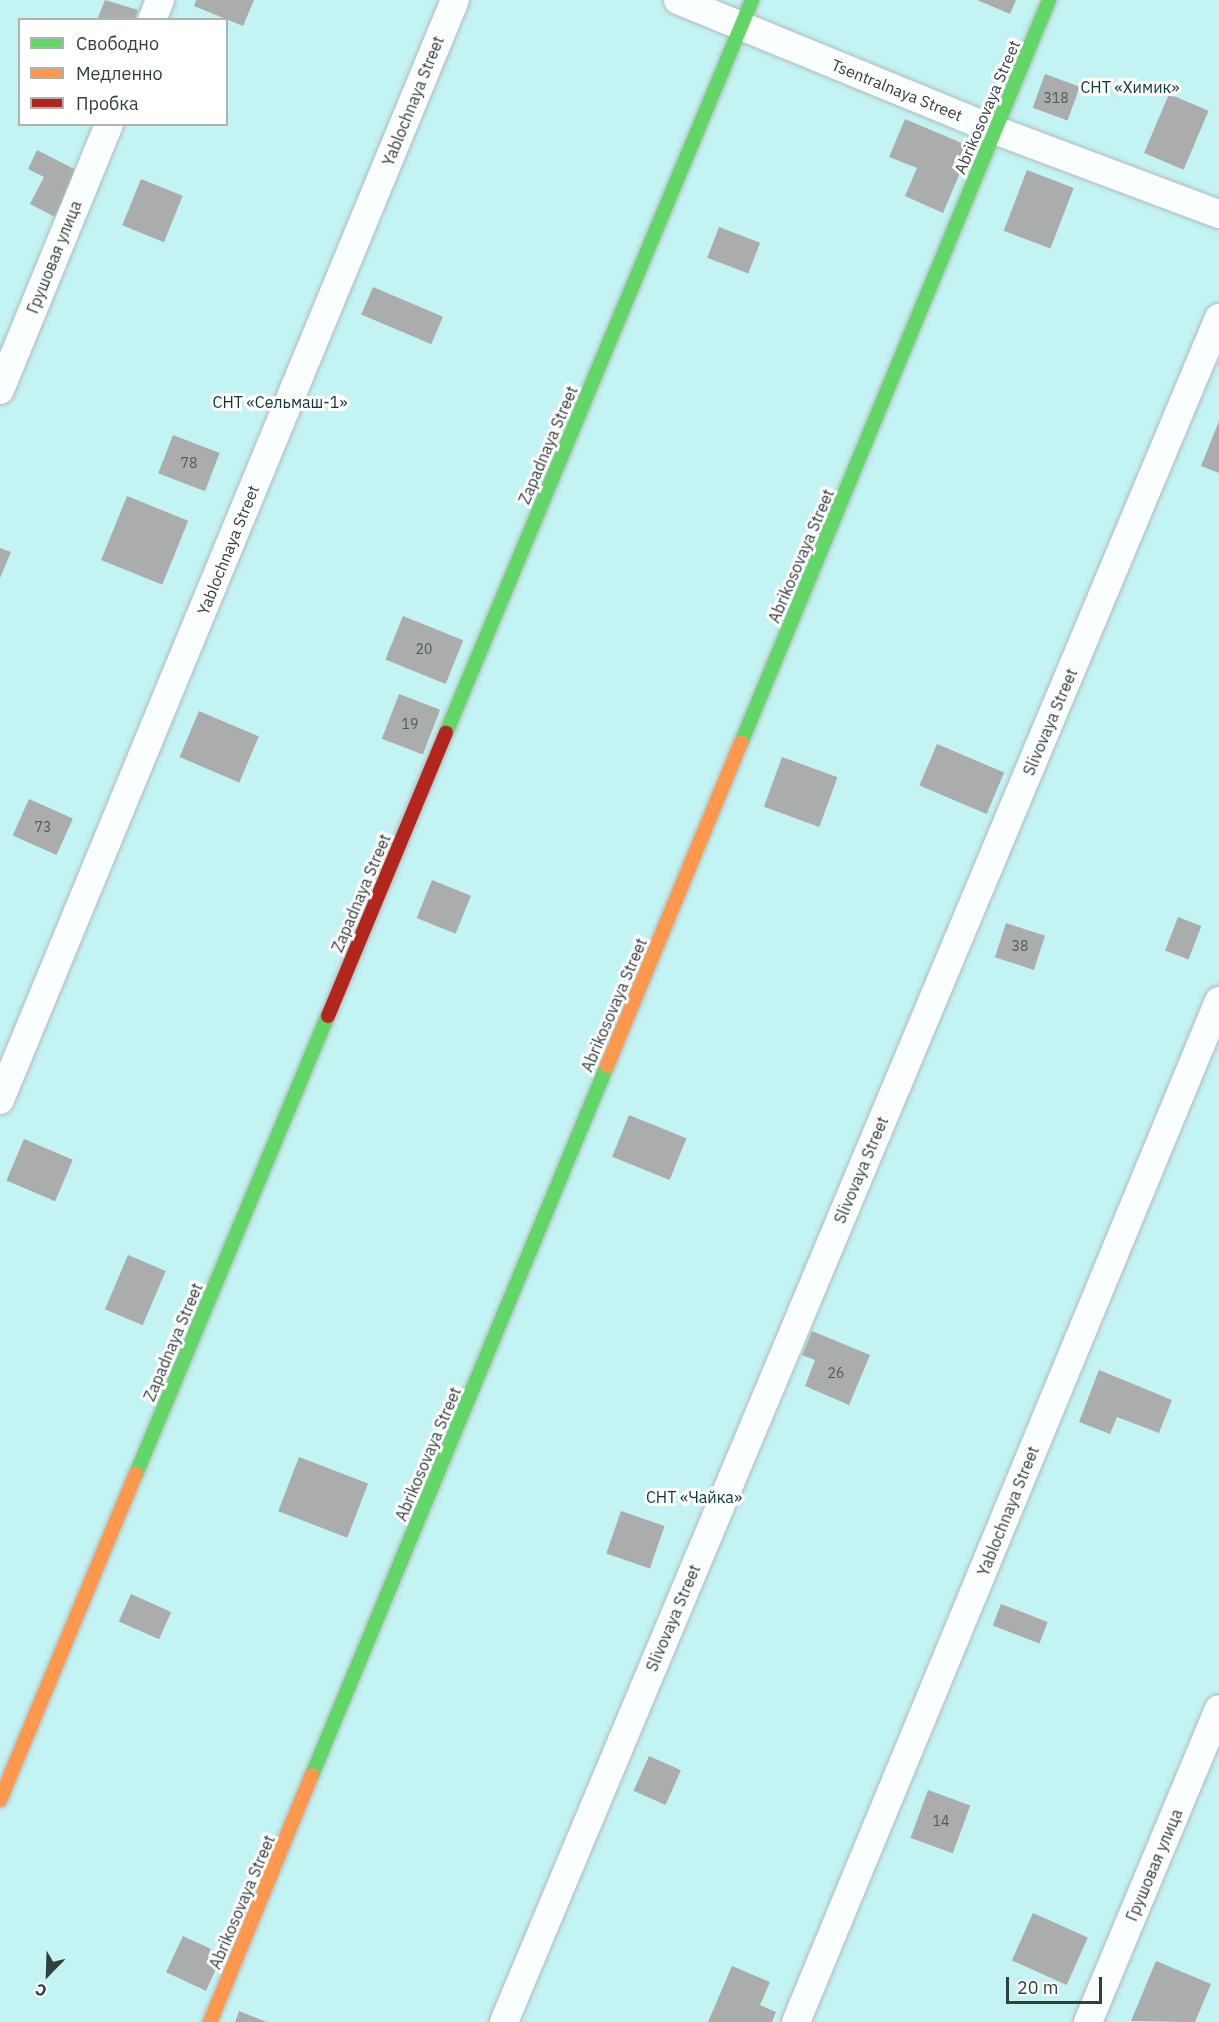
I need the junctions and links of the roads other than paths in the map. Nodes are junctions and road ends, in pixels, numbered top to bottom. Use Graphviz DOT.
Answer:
graph roads {
  1 [pos="160,0"];
  2 [pos="455,0"];
  3 [pos="678,0"];
  4 [pos="1049,0"];
  5 [pos="746,13"];
  6 [pos="153,18"];
  7 [pos="108,126"];
  8 [pos="995,130"];
  9 [pos="1219,214"];
  10 [pos="1219,318"];
  11 [pos="0,390"];
  12 [pos="1219,1001"];
  13 [pos="0,1100"];
  14 [pos="1219,1708"];
  15 [pos="0,1800"];
  16 [pos="210,2022"];
  17 [pos="504,2022"];
  18 [pos="796,2022"];
  19 [pos="1088,2022"];
  1 -- 6 [label="street"];
  2 -- 13 [label="street, Yablochnaya Street"];
  3 -- 5 [label="street, Tsentralnaya Street"];
  4 -- 8 [label="street, Abrikosovaya Street"];
  5 -- 8 [label="street, Tsentralnaya Street"];
  5 -- 15 [label="street, Zapadnaya Street"];
  7 -- 11 [label="street, Грушовая улица"];
  8 -- 9 [label="street, Tsentralnaya Street"];
  8 -- 16 [label="street, Abrikosovaya Street"];
  10 -- 17 [label="street, Slivovaya Street"];
  12 -- 18 [label="street, Yablochnaya Street"];
  14 -- 19 [label="street, Грушовая улица"];
}
